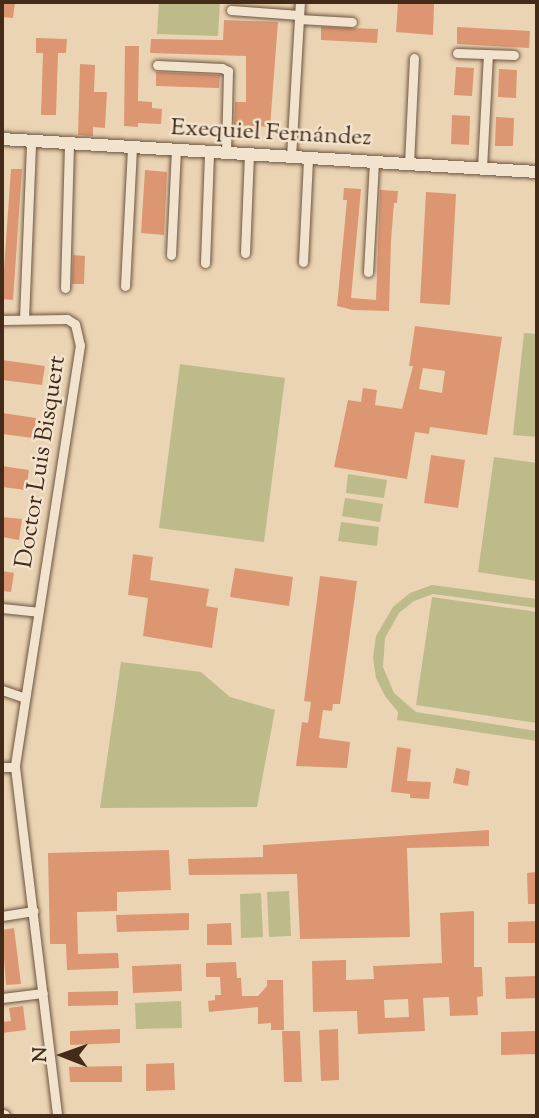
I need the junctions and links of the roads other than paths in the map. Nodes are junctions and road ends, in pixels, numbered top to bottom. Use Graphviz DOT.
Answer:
graph roads {
  1 [pos="300,2"];
  2 [pos="231,10"];
  3 [pos="299,17"];
  4 [pos="352,22"];
  5 [pos="457,53"];
  6 [pos="488,54"];
  7 [pos="514,55"];
  8 [pos="414,58"];
  9 [pos="157,65"];
  10 [pos="2,139"];
  11 [pos="31,141"];
  12 [pos="69,143"];
  13 [pos="132,147"];
  14 [pos="176,150"];
  15 [pos="209,152"];
  16 [pos="226,153"];
  17 [pos="249,154"];
  18 [pos="291,157"];
  19 [pos="308,158"];
  20 [pos="374,162"];
  21 [pos="409,164"];
  22 [pos="482,168"];
  23 [pos="537,172"];
  24 [pos="245,253"];
  25 [pos="172,255"];
  26 [pos="205,262"];
  27 [pos="303,262"];
  28 [pos="368,272"];
  29 [pos="125,286"];
  30 [pos="65,288"];
  31 [pos="24,319"];
  32 [pos="2,320"];
  33 [pos="2,608"];
  34 [pos="38,612"];
  35 [pos="2,690"];
  36 [pos="26,698"];
  37 [pos="2,767"];
  38 [pos="15,767"];
  39 [pos="34,911"];
  40 [pos="2,916"];
  41 [pos="43,993"];
  42 [pos="2,998"];
  43 [pos="57,1116"];
  1 -- 3 [label="street"];
  2 -- 3 [label="street"];
  3 -- 4 [label="street"];
  3 -- 18 [label="street"];
  5 -- 6 [label="street"];
  6 -- 7 [label="street"];
  6 -- 22 [label="street"];
  8 -- 21 [label="street"];
  9 -- 16 [label="street"];
  10 -- 11 [label="street, Exequiel Fernández"];
  11 -- 12 [label="street, Exequiel Fernández"];
  11 -- 31 [label="street"];
  12 -- 13 [label="street, Exequiel Fernández"];
  12 -- 30 [label="street"];
  13 -- 14 [label="street, Exequiel Fernández"];
  13 -- 29 [label="street"];
  14 -- 15 [label="street, Exequiel Fernández"];
  14 -- 25 [label="street"];
  15 -- 16 [label="street, Exequiel Fernández"];
  15 -- 26 [label="street"];
  16 -- 17 [label="street, Exequiel Fernández"];
  17 -- 18 [label="street, Exequiel Fernández"];
  17 -- 24 [label="street"];
  18 -- 19 [label="street, Exequiel Fernández"];
  19 -- 20 [label="street, Exequiel Fernández"];
  19 -- 27 [label="street"];
  20 -- 21 [label="street, Exequiel Fernández"];
  20 -- 28 [label="street"];
  21 -- 22 [label="street, Exequiel Fernández"];
  22 -- 23 [label="street, Exequiel Fernández"];
  31 -- 32 [label="street"];
  31 -- 34 [label="street, Doctor Luis Bisquert"];
  33 -- 34 [label="street"];
  34 -- 36 [label="street, Doctor Luis Bisquert"];
  35 -- 36 [label="street"];
  36 -- 38 [label="street, Doctor Luis Bisquert"];
  37 -- 38 [label="street"];
  38 -- 39 [label="street, Doctor Luis Bisquert"];
  39 -- 40 [label="street"];
  39 -- 41 [label="street, Doctor Luis Bisquert"];
  41 -- 42 [label="street"];
  41 -- 43 [label="street, Doctor Luis Bisquert"];
}
